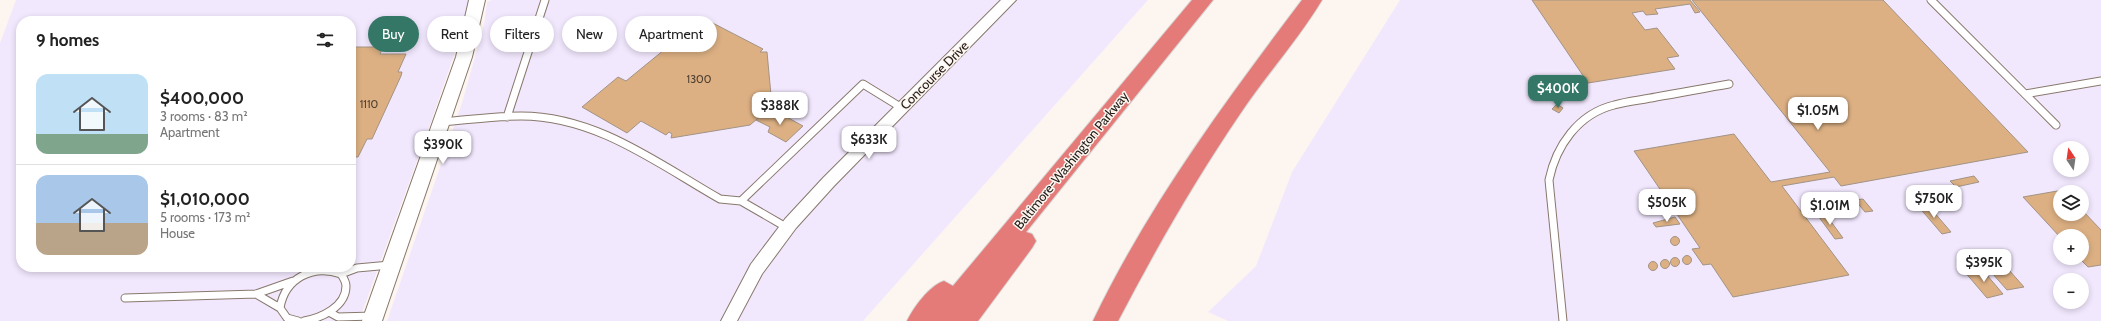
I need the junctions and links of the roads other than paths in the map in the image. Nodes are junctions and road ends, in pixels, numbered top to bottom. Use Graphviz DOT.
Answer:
graph roads {
  1 [pos="477,0"];
  2 [pos="545,0"];
  3 [pos="1009,0"];
  4 [pos="1203,0"];
  5 [pos="1218,0"];
  6 [pos="1312,0"];
  7 [pos="1931,0"];
  8 [pos="1148,66"];
  9 [pos="2101,81"];
  10 [pos="1729,84"];
  11 [pos="2025,94"];
  12 [pos="902,108"];
  13 [pos="507,117"];
  14 [pos="442,122"];
  15 [pos="2056,125"];
  16 [pos="741,201"];
  17 [pos="786,227"];
  18 [pos="392,264"];
  19 [pos="356,268"];
  20 [pos="304,272"];
  21 [pos="313,272"];
  22 [pos="337,272"];
  23 [pos="346,272"];
  24 [pos="341,274"];
  25 [pos="302,276"];
  26 [pos="294,281"];
  27 [pos="256,294"];
  28 [pos="125,298"];
  29 [pos="280,308"];
  30 [pos="329,312"];
  31 [pos="373,318"];
  32 [pos="294,321"];
  33 [pos="308,321"];
  34 [pos="729,321"];
  35 [pos="919,321"];
  36 [pos="939,321"];
  37 [pos="964,321"];
  38 [pos="1105,321"];
  39 [pos="1563,321"];
  1 -- 14 [label="street"];
  2 -- 13 [label="lane"];
  3 -- 12 [label="street, Concourse Drive"];
  4 -- 8 [label="highway, Baltimore-Washington Parkway"];
  5 -- 37 [label="highway"];
  6 -- 38 [label="highway"];
  7 -- 11 [label="lane"];
  8 -- 35 [label="highway"];
  8 -- 36 [label="highway, Baltimore-Washington Parkway"];
  9 -- 11 [label="lane"];
  10 -- 39 [label="lane"];
  11 -- 15 [label="lane"];
  12 -- 16 [label="lane"];
  12 -- 17 [label="street, Concourse Drive"];
  13 -- 14 [label="lane"];
  13 -- 16 [label="lane"];
  14 -- 18 [label="street"];
  16 -- 17 [label="lane"];
  17 -- 34 [label="street, Concourse Drive"];
  18 -- 19 [label="lane"];
  18 -- 31 [label="street"];
  20 -- 25 [label="lane"];
  21 -- 25 [label="lane"];
  22 -- 24 [label="lane"];
  23 -- 24 [label="lane"];
  24 -- 30 [label="lane"];
  25 -- 26 [label="lane"];
  26 -- 27 [label="lane"];
  26 -- 29 [label="lane"];
  27 -- 28 [label="lane"];
  27 -- 29 [label="lane"];
  29 -- 32 [label="lane"];
  30 -- 31 [label="lane"];
  30 -- 33 [label="lane"];
}
